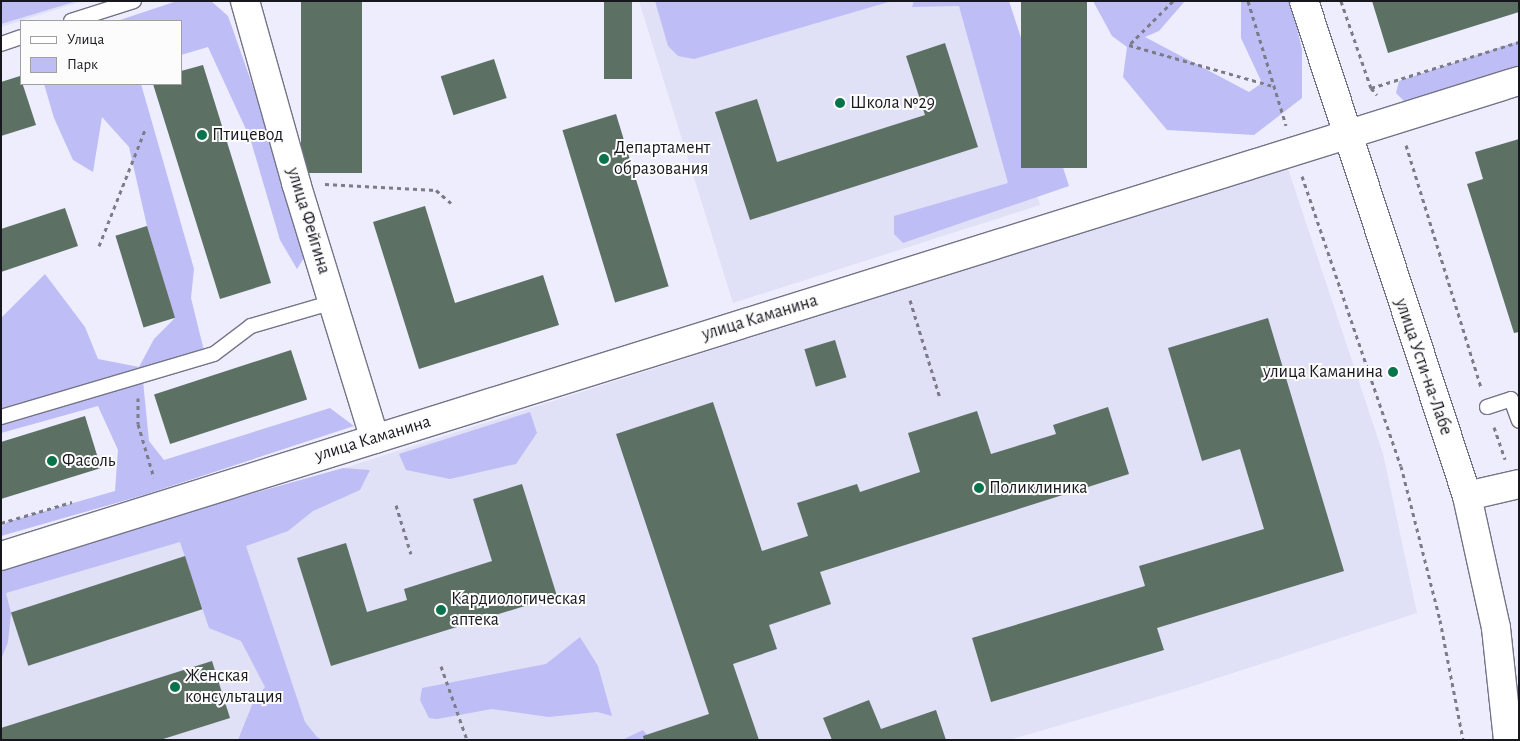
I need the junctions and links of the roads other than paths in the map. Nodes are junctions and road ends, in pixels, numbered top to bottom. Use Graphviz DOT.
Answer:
graph roads {
  1 [pos="134,1"];
  2 [pos="245,1"];
  3 [pos="1304,1"];
  4 [pos="74,20"];
  5 [pos="20,37"];
  6 [pos="1,44"];
  7 [pos="1519,81"];
  8 [pos="1346,133"];
  9 [pos="333,302"];
  10 [pos="1487,407"];
  11 [pos="1,417"];
  12 [pos="1519,421"];
  13 [pos="378,448"];
  14 [pos="1517,485"];
  15 [pos="1467,496"];
  16 [pos="1,556"];
  17 [pos="1508,740"];
  1 -- 4 [label="lane"];
  2 -- 9 [label="street, улица Фейгина"];
  3 -- 8 [label="street, улица Усти-на-Лабе"];
  5 -- 6 [label="lane"];
  7 -- 8 [label="street, улица Каманина"];
  8 -- 13 [label="street, улица Каманина"];
  8 -- 15 [label="street, улица Усти-на-Лабе"];
  9 -- 11 [label="lane"];
  9 -- 13 [label="street, улица Фейгина"];
  10 -- 12 [label="lane"];
  13 -- 16 [label="street, улица Каманина"];
  14 -- 15 [label="street"];
  15 -- 17 [label="street, улица Усти-на-Лабе"];
}
